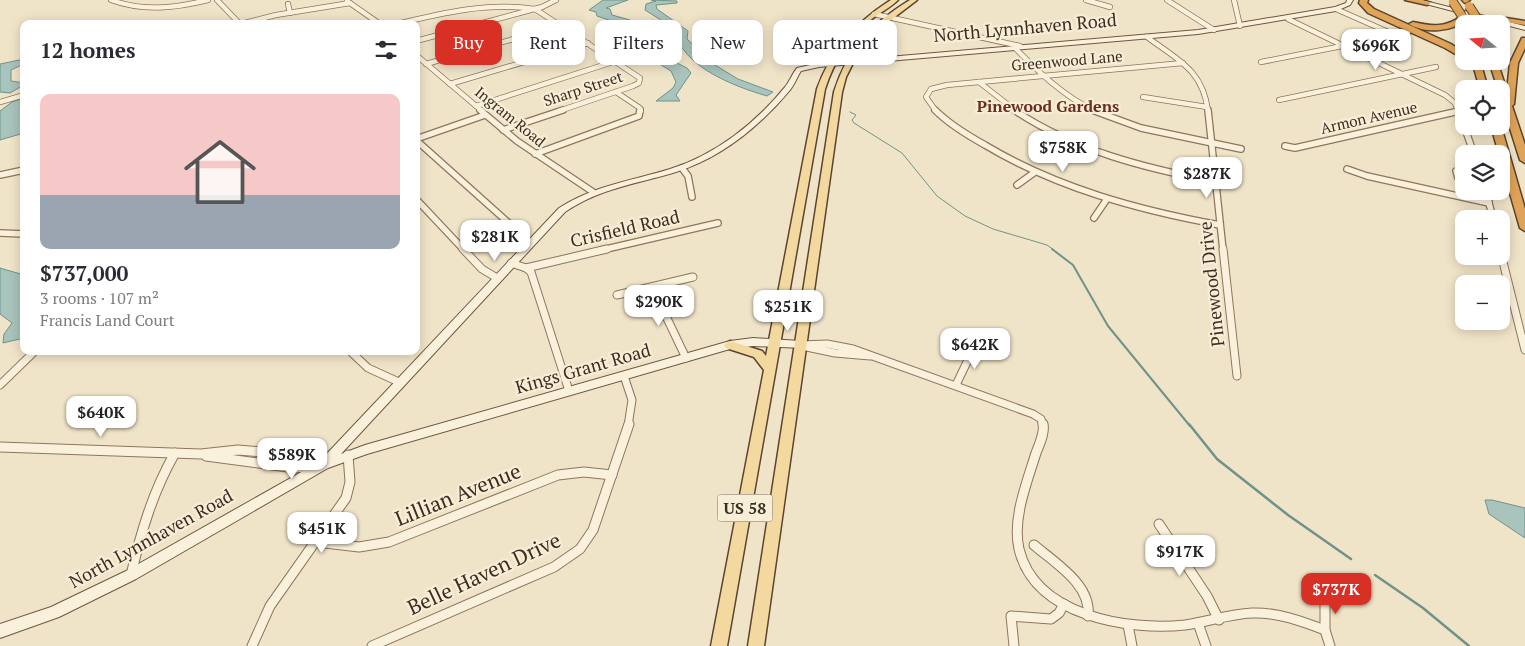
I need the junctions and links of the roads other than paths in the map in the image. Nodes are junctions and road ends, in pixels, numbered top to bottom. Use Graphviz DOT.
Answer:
graph roads {
  1 [pos="111,0"];
  2 [pos="208,0"];
  3 [pos="217,0"];
  4 [pos="556,0"];
  5 [pos="896,0"];
  6 [pos="914,0"];
  7 [pos="1086,0"];
  8 [pos="1167,0"];
  9 [pos="1234,0"];
  10 [pos="1350,0"];
  11 [pos="1364,0"];
  12 [pos="1409,0"];
  13 [pos="1414,0"];
  14 [pos="347,1"];
  15 [pos="1372,1"];
  16 [pos="1453,1"];
  17 [pos="1427,2"];
  18 [pos="1466,2"];
  19 [pos="288,4"];
  20 [pos="1110,7"];
  21 [pos="1336,9"];
  22 [pos="535,10"];
  23 [pos="290,13"];
  24 [pos="874,14"];
  25 [pos="1460,15"];
  26 [pos="1474,15"];
  27 [pos="1486,15"];
  28 [pos="888,17"];
  29 [pos="1288,19"];
  30 [pos="236,20"];
  31 [pos="258,20"];
  32 [pos="374,20"];
  33 [pos="414,20"];
  34 [pos="551,20"];
  35 [pos="867,20"];
  36 [pos="885,20"];
  37 [pos="1510,20"];
  38 [pos="1525,25"];
  39 [pos="1240,26"];
  40 [pos="1455,26"];
  41 [pos="1214,30"];
  42 [pos="1408,33"];
  43 [pos="1395,35"];
  44 [pos="1148,37"];
  45 [pos="512,40"];
  46 [pos="1525,40"];
  47 [pos="420,41"];
  48 [pos="585,41"];
  49 [pos="588,43"];
  50 [pos="1343,45"];
  51 [pos="1027,47"];
  52 [pos="595,48"];
  53 [pos="1015,48"];
  54 [pos="1455,51"];
  55 [pos="420,59"];
  56 [pos="897,59"];
  57 [pos="1261,62"];
  58 [pos="1183,63"];
  59 [pos="426,64"];
  60 [pos="604,65"];
  61 [pos="621,65"];
  62 [pos="824,65"];
  63 [pos="830,65"];
  64 [pos="847,65"];
  65 [pos="1436,67"];
  66 [pos="1474,70"];
  67 [pos="1478,70"];
  68 [pos="1406,75"];
  69 [pos="1042,76"];
  70 [pos="1481,79"];
  71 [pos="979,82"];
  72 [pos="450,84"];
  73 [pos="616,92"];
  74 [pos="1510,93"];
  75 [pos="20,96"];
  76 [pos="1143,97"];
  77 [pos="1279,100"];
  78 [pos="0,102"];
  79 [pos="1455,103"];
  80 [pos="476,106"];
  81 [pos="1207,106"];
  82 [pos="1455,112"];
  83 [pos="1510,114"];
  84 [pos="485,115"];
  85 [pos="503,130"];
  86 [pos="1499,135"];
  87 [pos="812,136"];
  88 [pos="831,137"];
  89 [pos="420,138"];
  90 [pos="420,143"];
  91 [pos="1212,144"];
  92 [pos="1286,146"];
  93 [pos="1241,149"];
  94 [pos="535,154"];
  95 [pos="1525,160"];
  96 [pos="682,168"];
  97 [pos="1347,169"];
  98 [pos="20,171"];
  99 [pos="1036,172"];
  100 [pos="0,175"];
  101 [pos="1216,182"];
  102 [pos="1017,185"];
  103 [pos="593,192"];
  104 [pos="692,196"];
  105 [pos="1107,199"];
  106 [pos="1488,200"];
  107 [pos="420,203"];
  108 [pos="1489,203"];
  109 [pos="1491,210"];
  110 [pos="1094,218"];
  111 [pos="718,223"];
  112 [pos="1220,225"];
  113 [pos="1525,228"];
  114 [pos="0,233"];
  115 [pos="20,234"];
  116 [pos="530,242"];
  117 [pos="511,263"];
  118 [pos="1504,265"];
  119 [pos="526,268"];
  120 [pos="693,277"];
  121 [pos="497,278"];
  122 [pos="652,286"];
  123 [pos="617,295"];
  124 [pos="983,342"];
  125 [pos="774,343"];
  126 [pos="730,345"];
  127 [pos="800,345"];
  128 [pos="1525,350"];
  129 [pos="31,355"];
  130 [pos="354,355"];
  131 [pos="686,358"];
  132 [pos="770,370"];
  133 [pos="624,376"];
  134 [pos="1237,376"];
  135 [pos="401,383"];
  136 [pos="956,385"];
  137 [pos="0,386"];
  138 [pos="569,391"];
  139 [pos="0,447"];
  140 [pos="175,453"];
  141 [pos="201,454"];
  142 [pos="348,455"];
  143 [pos="323,465"];
  144 [pos="612,475"];
  145 [pos="1159,524"];
  146 [pos="316,542"];
  147 [pos="1034,545"];
  148 [pos="131,575"];
  149 [pos="1325,600"];
  150 [pos="1064,604"];
  151 [pos="1088,616"];
  152 [pos="1218,620"];
  153 [pos="1198,623"];
  154 [pos="1128,625"];
  155 [pos="1325,630"];
  156 [pos="0,631"];
  157 [pos="252,646"];
  158 [pos="372,646"];
  159 [pos="720,646"];
  160 [pos="756,646"];
  161 [pos="1014,646"];
  162 [pos="1132,646"];
  163 [pos="1206,646"];
  164 [pos="1330,646"];
  1 -- 2 [label="street"];
  3 -- 30 [label="street"];
  4 -- 22 [label="street"];
  5 -- 24 [label="main road, US 58"];
  6 -- 28 [label="main road, US 58"];
  7 -- 20 [label="street"];
  8 -- 41 [label="street"];
  9 -- 39 [label="street"];
  10 -- 21 [label="street"];
  11 -- 54 [label="highway"];
  12 -- 17 [label="highway"];
  13 -- 17 [label="street"];
  14 -- 23 [label="street"];
  14 -- 32 [label="street"];
  15 -- 40 [label="highway"];
  16 -- 25 [label="highway, bridge"];
  17 -- 27 [label="street"];
  17 -- 38 [label="street"];
  18 -- 26 [label="highway, bridge"];
  19 -- 23 [label="street"];
  21 -- 29 [label="street, North Lynnhaven Road"];
  21 -- 43 [label="street"];
  22 -- 33 [label="street, Sharp Street"];
  22 -- 34 [label="street, Sharp Street"];
  22 -- 47 [label="street"];
  23 -- 31 [label="street"];
  24 -- 28 [label="street"];
  24 -- 35 [label="main road, US 58"];
  28 -- 36 [label="main road, US 58"];
  28 -- 51 [label="street"];
  29 -- 39 [label="street, North Lynnhaven Road"];
  29 -- 50 [label="street"];
  37 -- 38 [label="highway"];
  39 -- 41 [label="street, North Lynnhaven Road"];
  41 -- 44 [label="street, North Lynnhaven Road"];
  42 -- 43 [label="street"];
  43 -- 50 [label="street"];
  44 -- 51 [label="street, North Lynnhaven Road"];
  44 -- 58 [label="street, Pinewood Drive"];
  45 -- 59 [label="street"];
  46 -- 74 [label="highway"];
  48 -- 49 [label="street, Sharp Street"];
  49 -- 52 [label="street, Sharp Street"];
  49 -- 72 [label="street"];
  50 -- 57 [label="street"];
  50 -- 68 [label="street"];
  51 -- 53 [label="street, North Lynnhaven Road"];
  53 -- 56 [label="street, North Lynnhaven Road"];
  53 -- 69 [label="street"];
  55 -- 59 [label="street, Ingram Road"];
  58 -- 69 [label="street, Greenwood Lane"];
  58 -- 81 [label="street, Pinewood Drive"];
  59 -- 72 [label="street, Ingram Road"];
  60 -- 80 [label="street"];
  61 -- 73 [label="street, Sharp Street"];
  62 -- 96 [label="street, North Lynnhaven Road"];
  63 -- 87 [label="main road, US 58"];
  64 -- 88 [label="main road, US 58"];
  65 -- 68 [label="street"];
  66 -- 70 [label="highway"];
  67 -- 70 [label="highway"];
  68 -- 77 [label="street"];
  68 -- 79 [label="street"];
  69 -- 71 [label="street, Greenwood Lane"];
  69 -- 91 [label="street"];
  71 -- 99 [label="street, Greenwood Lane"];
  71 -- 101 [label="street"];
  72 -- 80 [label="street, Ingram Road"];
  73 -- 85 [label="street, Sharp Street"];
  73 -- 94 [label="street"];
  75 -- 78 [label="street"];
  76 -- 81 [label="street"];
  80 -- 84 [label="street, Ingram Road"];
  81 -- 91 [label="street, Pinewood Drive"];
  82 -- 92 [label="street, Armon Avenue"];
  83 -- 95 [label="highway"];
  84 -- 85 [label="street, Ingram Road"];
  84 -- 89 [label="street"];
  85 -- 94 [label="street, Ingram Road"];
  86 -- 113 [label="highway"];
  87 -- 88 [label="main road"];
  87 -- 125 [label="main road, US 58"];
  88 -- 127 [label="main road, US 58"];
  90 -- 116 [label="street"];
  91 -- 93 [label="street"];
  91 -- 101 [label="street, Pinewood Drive"];
  94 -- 103 [label="street, Ingram Road"];
  96 -- 103 [label="street, North Lynnhaven Road"];
  96 -- 104 [label="street"];
  97 -- 108 [label="street"];
  98 -- 100 [label="street"];
  99 -- 102 [label="street"];
  99 -- 105 [label="street"];
  101 -- 112 [label="street, Pinewood Drive"];
  103 -- 116 [label="street, North Lynnhaven Road"];
  105 -- 110 [label="street"];
  105 -- 112 [label="street"];
  106 -- 108 [label="street"];
  107 -- 121 [label="street"];
  108 -- 109 [label="street"];
  111 -- 119 [label="street, Crisfield Road"];
  112 -- 134 [label="street, Pinewood Drive"];
  114 -- 115 [label="street"];
  116 -- 117 [label="street, North Lynnhaven Road"];
  117 -- 119 [label="street"];
  117 -- 121 [label="street, North Lynnhaven Road"];
  118 -- 128 [label="street"];
  119 -- 138 [label="street"];
  120 -- 122 [label="street"];
  121 -- 135 [label="street, North Lynnhaven Road"];
  122 -- 123 [label="street"];
  122 -- 131 [label="street"];
  124 -- 136 [label="street"];
  125 -- 126 [label="street, Kings Grant Road"];
  125 -- 127 [label="street, Kings Grant Road"];
  125 -- 132 [label="main road, US 58"];
  126 -- 131 [label="street, Kings Grant Road"];
  126 -- 132 [label="main road"];
  127 -- 136 [label="street"];
  127 -- 160 [label="main road, US 58"];
  129 -- 137 [label="street"];
  130 -- 135 [label="street"];
  131 -- 133 [label="street, Kings Grant Road"];
  132 -- 159 [label="main road, US 58"];
  133 -- 138 [label="street, Kings Grant Road"];
  133 -- 144 [label="street, Belle Haven Drive"];
  135 -- 143 [label="street, North Lynnhaven Road"];
  136 -- 150 [label="street"];
  138 -- 142 [label="street, Kings Grant Road"];
  139 -- 140 [label="street, Kings Grant Road"];
  140 -- 141 [label="street, Kings Grant Road"];
  140 -- 148 [label="street"];
  141 -- 143 [label="street, Kings Grant Road"];
  141 -- 143 [label="street, Kings Grant Road"];
  142 -- 143 [label="street, Kings Grant Road"];
  142 -- 146 [label="street"];
  143 -- 148 [label="street, North Lynnhaven Road"];
  144 -- 146 [label="street, Lillian Avenue"];
  144 -- 158 [label="street, Belle Haven Drive"];
  145 -- 152 [label="street"];
  146 -- 157 [label="street"];
  147 -- 151 [label="street"];
  148 -- 156 [label="street, North Lynnhaven Road"];
  149 -- 155 [label="street"];
  150 -- 151 [label="street"];
  150 -- 161 [label="street"];
  151 -- 154 [label="street"];
  152 -- 153 [label="street"];
  152 -- 155 [label="street"];
  153 -- 154 [label="street"];
  153 -- 163 [label="street"];
  154 -- 162 [label="street"];
  155 -- 164 [label="street"];
}
